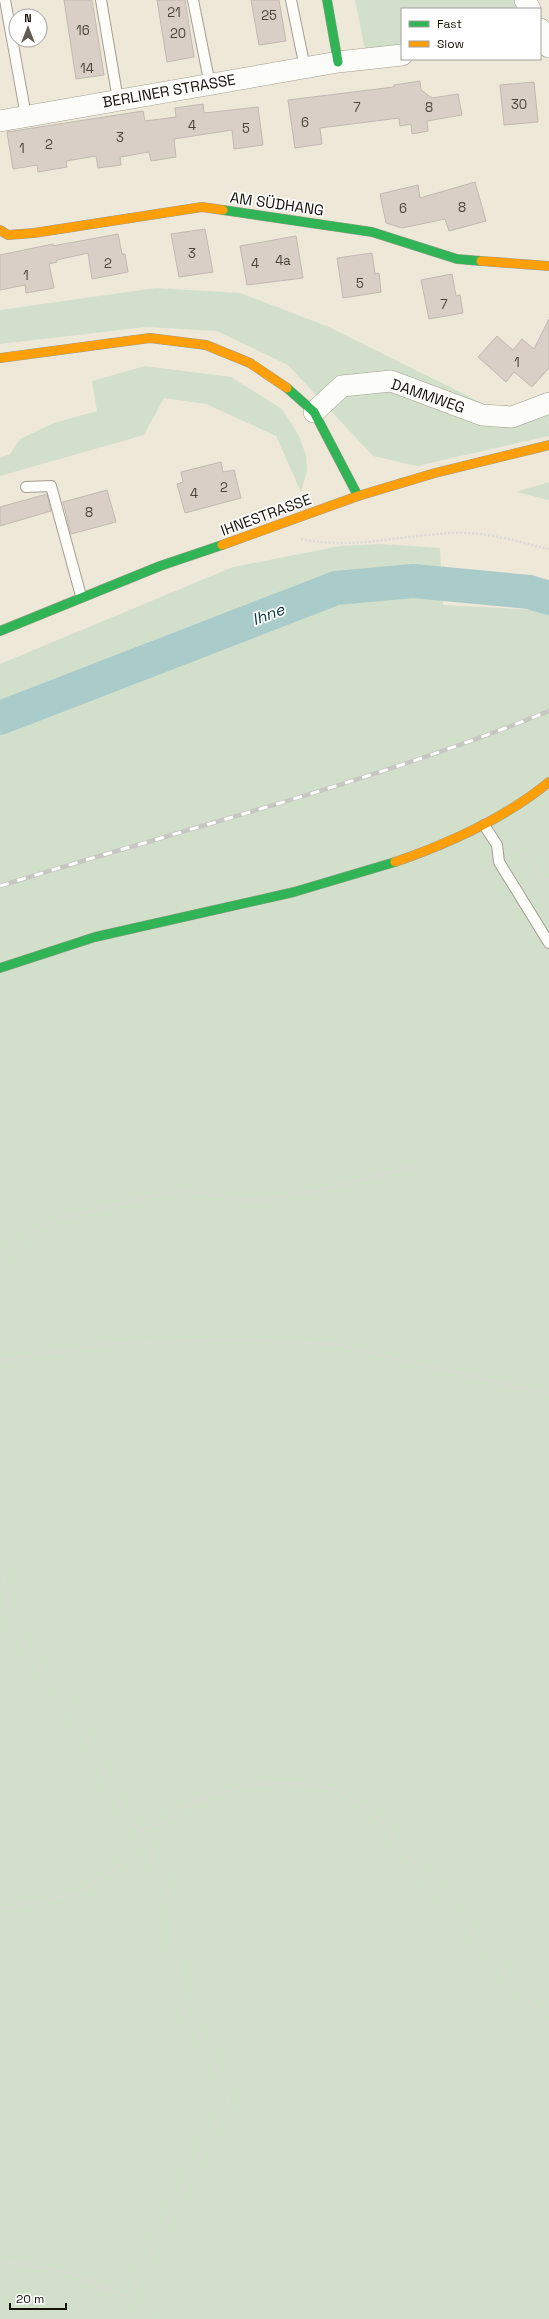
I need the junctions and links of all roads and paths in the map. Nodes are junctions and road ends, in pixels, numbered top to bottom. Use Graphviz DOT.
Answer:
graph roads {
  1 [pos="5,0"];
  2 [pos="101,0"];
  3 [pos="193,0"];
  4 [pos="291,0"];
  5 [pos="327,0"];
  6 [pos="541,31"];
  7 [pos="549,47"];
  8 [pos="401,55"];
  9 [pos="338,62"];
  10 [pos="305,68"];
  11 [pos="210,84"];
  12 [pos="118,100"];
  13 [pos="26,116"];
  14 [pos="0,121"];
  15 [pos="0,230"];
  16 [pos="549,266"];
  17 [pos="0,358"];
  18 [pos="549,403"];
  19 [pos="314,412"];
  20 [pos="549,445"];
  21 [pos="26,487"];
  22 [pos="358,496"];
  23 [pos="273,528"];
  24 [pos="549,549"];
  25 [pos="81,596"];
  26 [pos="0,631"];
  27 [pos="549,782"];
  28 [pos="484,825"];
  29 [pos="497,845"];
  30 [pos="549,881"];
  31 [pos="549,943"];
  32 [pos="0,968"];
  33 [pos="416,1169"];
  34 [pos="0,1261"];
  35 [pos="0,1361"];
  36 [pos="549,1394"];
  37 [pos="0,1566"];
  38 [pos="141,1829"];
  39 [pos="0,1909"];
  40 [pos="549,2025"];
  41 [pos="0,2262"];
  42 [pos="128,2297"];
  43 [pos="154,2319"];
  1 -- 13 [label="lane"];
  2 -- 12 [label="lane"];
  3 -- 11 [label="lane"];
  4 -- 10 [label="lane"];
  5 -- 9 [label="main road"];
  6 -- 7 [label="street"];
  8 -- 9 [label="street, BERLINER STRASSE"];
  9 -- 10 [label="street, BERLINER STRASSE"];
  10 -- 11 [label="street, BERLINER STRASSE"];
  11 -- 12 [label="street, BERLINER STRASSE"];
  12 -- 13 [label="street, BERLINER STRASSE"];
  13 -- 14 [label="street, BERLINER STRASSE"];
  15 -- 16 [label="main road, AM SÜDHANG"];
  17 -- 19 [label="main road"];
  18 -- 19 [label="street, DAMMWEG"];
  19 -- 22 [label="main road"];
  20 -- 22 [label="main road, IHNESTRASSE"];
  21 -- 25 [label="lane"];
  22 -- 23 [label="main road, IHNESTRASSE"];
  23 -- 24 [label="path"];
  23 -- 25 [label="main road, IHNESTRASSE"];
  25 -- 26 [label="main road, IHNESTRASSE"];
  27 -- 28 [label="main road"];
  28 -- 29 [label="lane"];
  28 -- 32 [label="main road"];
  29 -- 30 [label="path"];
  29 -- 31 [label="lane"];
  33 -- 34 [label="path"];
  35 -- 36 [label="path"];
  37 -- 38 [label="path"];
  38 -- 39 [label="path"];
  38 -- 40 [label="path"];
  38 -- 42 [label="path"];
  41 -- 42 [label="path"];
  42 -- 43 [label="path"];
}
